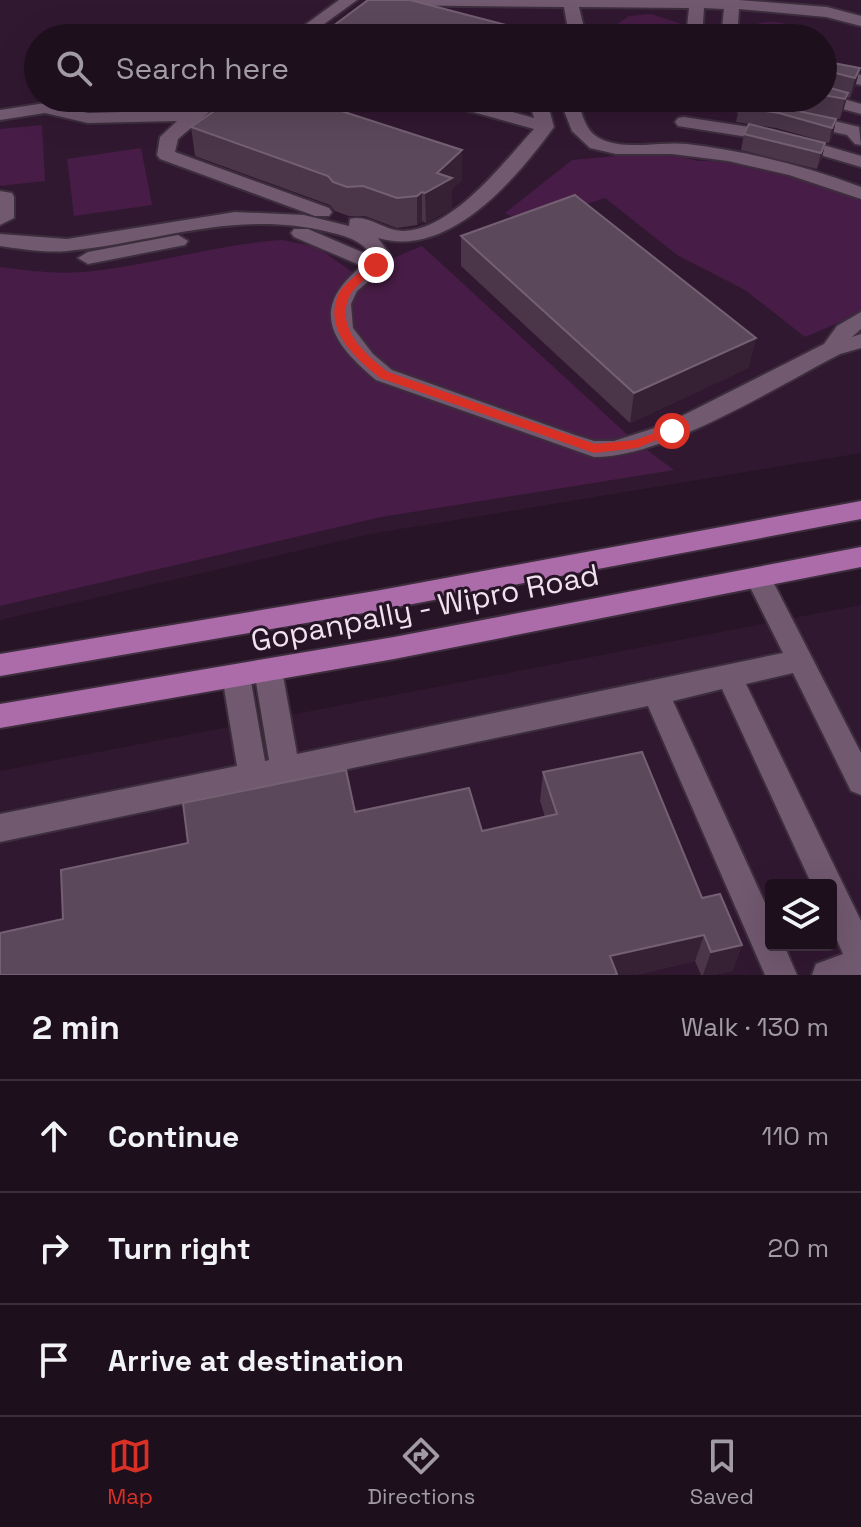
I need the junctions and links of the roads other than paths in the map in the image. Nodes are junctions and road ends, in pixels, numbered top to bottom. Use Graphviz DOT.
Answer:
graph roads {
  1 [pos="349,0"];
  2 [pos="377,0"];
  3 [pos="570,1"];
  4 [pos="697,3"];
  5 [pos="732,4"];
  6 [pos="861,21"];
  7 [pos="315,24"];
  8 [pos="575,24"];
  9 [pos="695,24"];
  10 [pos="730,24"];
  11 [pos="837,75"];
  12 [pos="861,80"];
  13 [pos="837,102"];
  14 [pos="861,109"];
  15 [pos="24,111"];
  16 [pos="62,112"];
  17 [pos="197,112"];
  18 [pos="492,112"];
  19 [pos="541,112"];
  20 [pos="573,112"];
  21 [pos="686,112"];
  22 [pos="719,112"];
  23 [pos="778,112"];
  24 [pos="0,115"];
  25 [pos="193,115"];
  26 [pos="684,122"];
  27 [pos="545,127"];
  28 [pos="716,127"];
  29 [pos="858,130"];
  30 [pos="678,149"];
  31 [pos="713,153"];
  32 [pos="861,162"];
  33 [pos="841,185"];
  34 [pos="861,193"];
  35 [pos="0,197"];
  36 [pos="0,219"];
  37 [pos="0,240"];
  38 [pos="0,257"];
  39 [pos="376,265"];
  40 [pos="861,319"];
  41 [pos="861,341"];
  42 [pos="832,349"];
  43 [pos="861,510"];
  44 [pos="861,557"];
  45 [pos="758,577"];
  46 [pos="798,661"];
  47 [pos="0,665"];
  48 [pos="268,670"];
  49 [pos="236,676"];
  50 [pos="730,678"];
  51 [pos="656,693"];
  52 [pos="0,716"];
  53 [pos="285,769"];
  54 [pos="253,776"];
  55 [pos="861,782"];
  56 [pos="0,828"];
  57 [pos="825,879"];
  58 [pos="837,905"];
  59 [pos="861,956"];
  60 [pos="861,963"];
  61 [pos="781,975"];
  62 [pos="828,975"];
  1 -- 7 [label="lane"];
  2 -- 3 [label="lane"];
  3 -- 4 [label="lane"];
  3 -- 8 [label="lane"];
  4 -- 5 [label="lane"];
  4 -- 9 [label="lane"];
  5 -- 6 [label="lane"];
  5 -- 10 [label="lane"];
  11 -- 12 [label="lane"];
  13 -- 14 [label="lane"];
  15 -- 24 [label="lane"];
  16 -- 25 [label="lane"];
  17 -- 25 [label="lane"];
  18 -- 27 [label="lane"];
  19 -- 27 [label="lane"];
  20 -- 30 [label="lane"];
  21 -- 26 [label="lane"];
  22 -- 28 [label="lane"];
  23 -- 29 [label="lane"];
  25 -- 27 [label="lane"];
  26 -- 28 [label="lane"];
  26 -- 30 [label="lane"];
  28 -- 31 [label="lane"];
  28 -- 32 [label="lane"];
  30 -- 31 [label="lane"];
  31 -- 33 [label="lane"];
  32 -- 33 [label="lane"];
  33 -- 34 [label="lane"];
  35 -- 36 [label="lane"];
  37 -- 39 [label="lane"];
  38 -- 39 [label="lane"];
  39 -- 42 [label="lane"];
  40 -- 42 [label="lane"];
  41 -- 42 [label="lane"];
  43 -- 47 [label="main road, Gopanpally - Wipro Road"];
  44 -- 45 [label="main road, Gopanpally - Wipro Road"];
  45 -- 46 [label="lane"];
  45 -- 48 [label="main road, Gopanpally - Wipro Road"];
  46 -- 50 [label="lane"];
  46 -- 55 [label="lane"];
  48 -- 49 [label="main road, Gopanpally - Wipro Road"];
  48 -- 53 [label="lane"];
  49 -- 52 [label="main road, Gopanpally - Wipro Road"];
  49 -- 54 [label="lane"];
  50 -- 51 [label="lane"];
  50 -- 57 [label="lane"];
  51 -- 53 [label="lane"];
  51 -- 61 [label="lane"];
  53 -- 54 [label="lane"];
  54 -- 56 [label="lane"];
  58 -- 59 [label="lane"];
  60 -- 62 [label="lane"];
}
